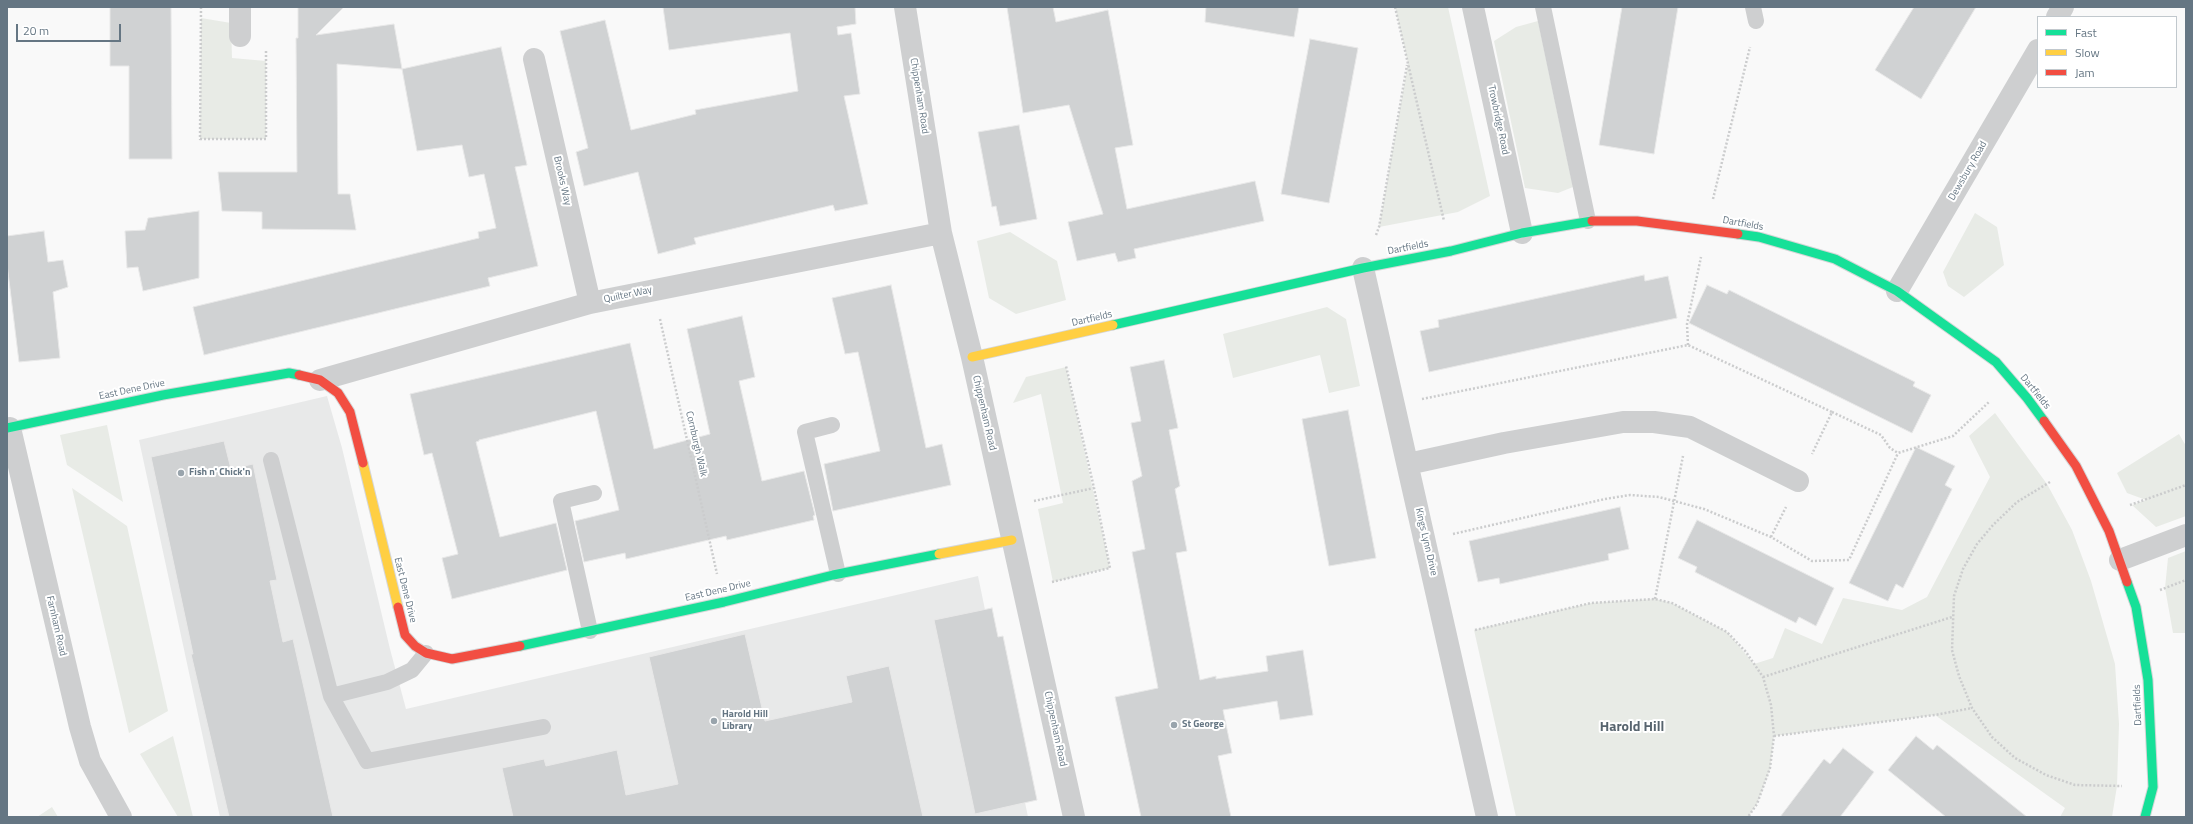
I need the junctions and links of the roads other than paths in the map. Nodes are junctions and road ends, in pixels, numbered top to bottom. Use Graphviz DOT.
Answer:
graph roads {
  1 [pos="240,7"];
  2 [pos="905,7"];
  3 [pos="1543,7"];
  4 [pos="2063,7"];
  5 [pos="1477,8"];
  6 [pos="2058,16"];
  7 [pos="240,36"];
  8 [pos="2037,52"];
  9 [pos="534,59"];
  10 [pos="1588,221"];
  11 [pos="941,233"];
  12 [pos="1522,233"];
  13 [pos="1363,268"];
  14 [pos="1897,291"];
  15 [pos="590,303"];
  16 [pos="972,357"];
  17 [pos="320,380"];
  18 [pos="832,425"];
  19 [pos="9,428"];
  20 [pos="271,460"];
  21 [pos="1408,464"];
  22 [pos="1798,481"];
  23 [pos="594,492"];
  24 [pos="2186,535"];
  25 [pos="1012,540"];
  26 [pos="2120,560"];
  27 [pos="838,574"];
  28 [pos="590,631"];
  29 [pos="426,653"];
  30 [pos="330,696"];
  31 [pos="543,727"];
  32 [pos="121,817"];
  33 [pos="1074,817"];
  34 [pos="1487,817"];
  35 [pos="2145,817"];
  1 -- 7 [label="street"];
  2 -- 11 [label="street, Chippenham Road"];
  3 -- 10 [label="lane"];
  4 -- 6 [label="street"];
  5 -- 12 [label="street, Trowbridge Road"];
  8 -- 14 [label="street, Dewsbury Road"];
  9 -- 15 [label="street, Brooks Way"];
  10 -- 12 [label="street, Dartfields"];
  10 -- 14 [label="street, Dartfields"];
  11 -- 15 [label="street, Quilter Way"];
  11 -- 16 [label="street, Chippenham Road"];
  12 -- 13 [label="street, Dartfields"];
  13 -- 16 [label="street, Dartfields"];
  13 -- 21 [label="street, Kings Lynn Drive"];
  14 -- 26 [label="street, Dartfields"];
  15 -- 17 [label="street, Quilter Way"];
  16 -- 25 [label="street, Chippenham Road"];
  17 -- 19 [label="street, East Dene Drive"];
  17 -- 29 [label="street, East Dene Drive"];
  18 -- 27 [label="lane"];
  19 -- 32 [label="street, Farnham Road"];
  20 -- 30 [label="lane"];
  21 -- 22 [label="street"];
  21 -- 34 [label="street, Kings Lynn Drive"];
  23 -- 28 [label="lane"];
  24 -- 26 [label="street"];
  25 -- 27 [label="street, East Dene Drive"];
  25 -- 33 [label="street, Chippenham Road"];
  26 -- 35 [label="street, Dartfields"];
  27 -- 28 [label="street, East Dene Drive"];
  28 -- 29 [label="street, East Dene Drive"];
  29 -- 30 [label="lane"];
  30 -- 31 [label="lane"];
}
